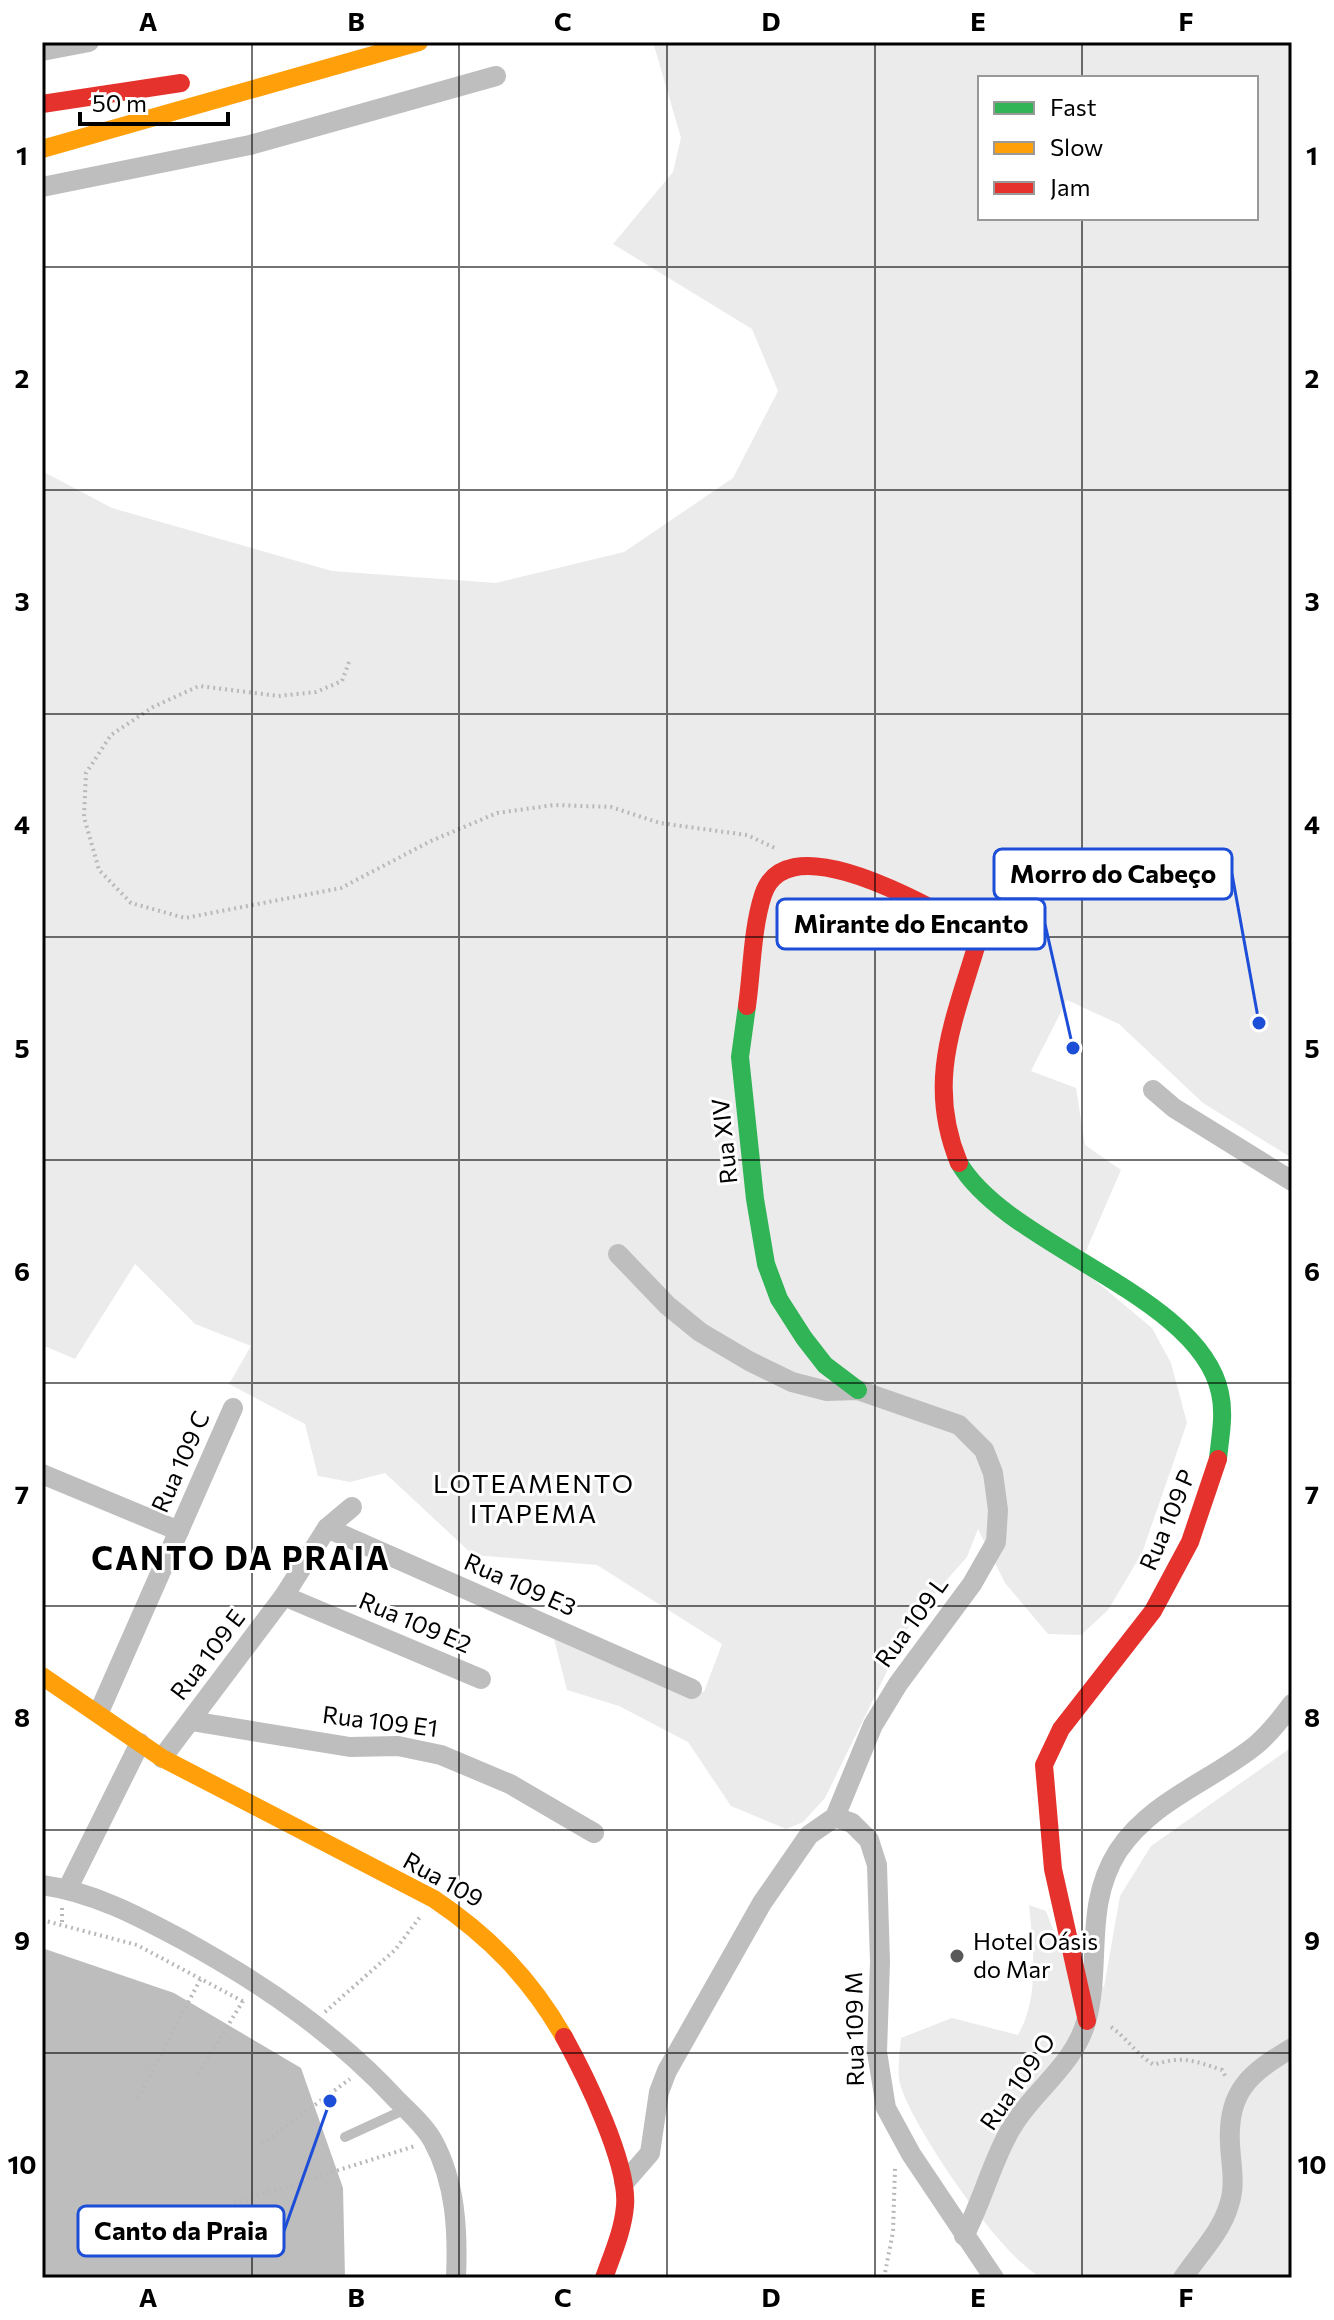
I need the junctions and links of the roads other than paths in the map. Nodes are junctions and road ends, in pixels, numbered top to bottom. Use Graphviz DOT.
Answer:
graph roads {
  1 [pos="89,42"];
  2 [pos="419,42"];
  3 [pos="42,51"];
  4 [pos="496,76"];
  5 [pos="42,104"];
  6 [pos="42,122"];
  7 [pos="116,127"];
  8 [pos="42,149"];
  9 [pos="42,174"];
  10 [pos="42,187"];
  11 [pos="975,936"];
  12 [pos="1153,1090"];
  13 [pos="1292,1181"];
  14 [pos="618,1254"];
  15 [pos="858,1390"];
  16 [pos="233,1408"];
  17 [pos="42,1474"];
  18 [pos="352,1507"];
  19 [pos="327,1528"];
  20 [pos="179,1531"];
  21 [pos="284,1596"];
  22 [pos="42,1676"];
  23 [pos="481,1679"];
  24 [pos="692,1689"];
  25 [pos="1292,1704"];
  26 [pos="99,1712"];
  27 [pos="191,1721"];
  28 [pos="140,1743"];
  29 [pos="162,1758"];
  30 [pos="835,1817"];
  31 [pos="594,1833"];
  32 [pos="42,1885"];
  33 [pos="68,1888"];
  34 [pos="1087,2021"];
  35 [pos="1292,2048"];
  36 [pos="406,2109"];
  37 [pos="345,2137"];
  38 [pos="624,2183"];
  39 [pos="964,2236"];
  40 [pos="456,2278"];
  41 [pos="604,2278"];
  42 [pos="994,2278"];
  43 [pos="1183,2278"];
  1 -- 3 [label="street"];
  2 -- 7 [label="main road"];
  4 -- 10 [label="street"];
  5 -- 6 [label="main road"];
  7 -- 8 [label="main road"];
  7 -- 9 [label="main road"];
  11 -- 15 [label="main road, Rua XIV"];
  11 -- 34 [label="main road, Rua 109 P"];
  12 -- 13 [label="street"];
  14 -- 15 [label="street, Rua 109 L"];
  15 -- 30 [label="street, Rua 109 L"];
  16 -- 20 [label="street, Rua 109 C"];
  17 -- 20 [label="street"];
  18 -- 19 [label="street, Rua 109 E"];
  19 -- 21 [label="street, Rua 109 E"];
  19 -- 24 [label="street, Rua 109 E3"];
  20 -- 26 [label="street, Rua 109 C"];
  21 -- 23 [label="street, Rua 109 E2"];
  21 -- 27 [label="street, Rua 109 E"];
  22 -- 26 [label="main road, Rua 109"];
  25 -- 34 [label="street, Rua 109 O"];
  26 -- 28 [label="main road, Rua 109"];
  27 -- 29 [label="street, Rua 109 E"];
  27 -- 31 [label="street, Rua 109 E1"];
  28 -- 29 [label="main road, Rua 109"];
  28 -- 33 [label="street"];
  29 -- 38 [label="main road, Rua 109"];
  30 -- 38 [label="street, Rua 109 L"];
  30 -- 39 [label="street, Rua 109 M"];
  32 -- 33 [label="street"];
  33 -- 36 [label="street"];
  34 -- 39 [label="street, Rua 109 O"];
  35 -- 43 [label="street"];
  36 -- 37 [label="lane"];
  36 -- 40 [label="street"];
  38 -- 41 [label="main road, Rua 109"];
  39 -- 42 [label="street, Rua 109 M"];
}
